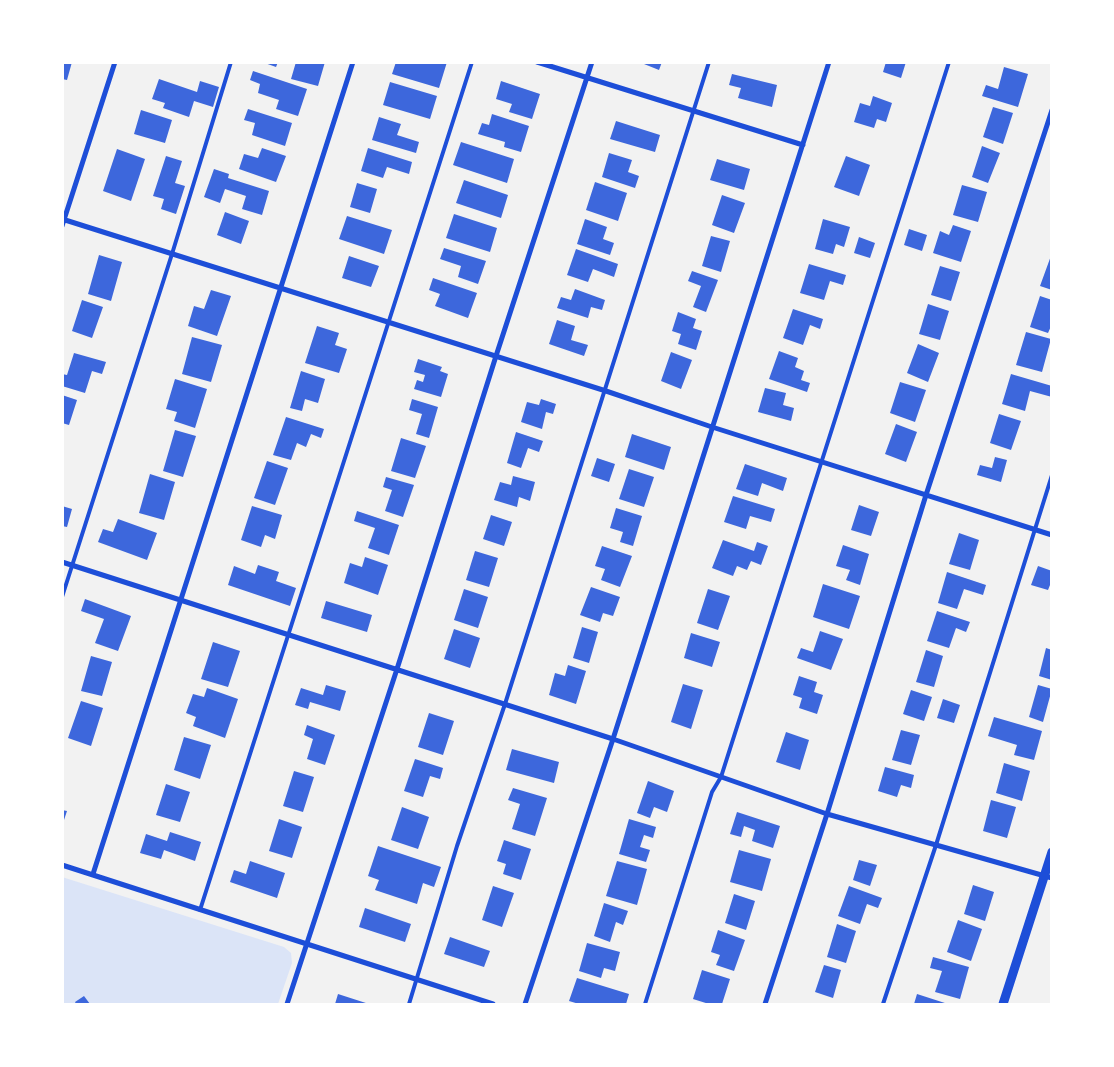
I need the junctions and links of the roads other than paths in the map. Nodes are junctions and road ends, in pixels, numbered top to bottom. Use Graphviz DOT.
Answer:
graph roads {
  1 [pos="115,62"];
  2 [pos="231,62"];
  3 [pos="353,62"];
  4 [pos="472,62"];
  5 [pos="537,62"];
  6 [pos="592,62"];
  7 [pos="709,62"];
  8 [pos="829,62"];
  9 [pos="949,62"];
  10 [pos="587,79"];
  11 [pos="1052,110"];
  12 [pos="693,112"];
  13 [pos="803,145"];
  14 [pos="64,219"];
  15 [pos="62,226"];
  16 [pos="172,254"];
  17 [pos="281,288"];
  18 [pos="389,322"];
  19 [pos="496,356"];
  20 [pos="606,391"];
  21 [pos="712,427"];
  22 [pos="821,461"];
  23 [pos="1052,475"];
  24 [pos="926,495"];
  25 [pos="1034,529"];
  26 [pos="1052,535"];
  27 [pos="62,562"];
  28 [pos="73,566"];
  29 [pos="62,597"];
  30 [pos="180,601"];
  31 [pos="288,636"];
  32 [pos="397,669"];
  33 [pos="505,704"];
  34 [pos="613,739"];
  35 [pos="721,776"];
  36 [pos="827,814"];
  37 [pos="936,845"];
  38 [pos="1052,852"];
  39 [pos="62,865"];
  40 [pos="93,874"];
  41 [pos="1048,877"];
  42 [pos="200,910"];
  43 [pos="306,945"];
  44 [pos="417,980"];
  45 [pos="287,1004"];
  46 [pos="409,1004"];
  47 [pos="493,1004"];
  48 [pos="526,1004"];
  49 [pos="645,1004"];
  50 [pos="765,1004"];
  51 [pos="883,1004"];
  52 [pos="1003,1004"];
  1 -- 14 [label="street"];
  2 -- 16 [label="lane"];
  3 -- 17 [label="street"];
  4 -- 18 [label="lane"];
  5 -- 10 [label="street"];
  6 -- 10 [label="street"];
  7 -- 12 [label="lane"];
  8 -- 13 [label="street"];
  9 -- 22 [label="lane"];
  10 -- 12 [label="street"];
  10 -- 19 [label="street"];
  11 -- 24 [label="street"];
  12 -- 13 [label="street"];
  12 -- 20 [label="lane"];
  13 -- 21 [label="street"];
  14 -- 15 [label="street"];
  14 -- 16 [label="street"];
  16 -- 17 [label="street"];
  16 -- 28 [label="lane"];
  17 -- 18 [label="street"];
  17 -- 30 [label="street"];
  18 -- 19 [label="street"];
  18 -- 31 [label="lane"];
  19 -- 20 [label="street"];
  19 -- 32 [label="street"];
  20 -- 21 [label="street"];
  20 -- 33 [label="lane"];
  21 -- 22 [label="street"];
  21 -- 34 [label="street"];
  22 -- 24 [label="street"];
  22 -- 35 [label="lane"];
  23 -- 25 [label="lane"];
  24 -- 25 [label="street"];
  24 -- 36 [label="street"];
  25 -- 26 [label="street"];
  25 -- 37 [label="lane"];
  27 -- 28 [label="street"];
  28 -- 29 [label="lane"];
  28 -- 30 [label="street"];
  30 -- 31 [label="street"];
  30 -- 40 [label="street"];
  31 -- 32 [label="street"];
  31 -- 42 [label="lane"];
  32 -- 33 [label="street"];
  32 -- 43 [label="street"];
  33 -- 34 [label="street"];
  33 -- 44 [label="lane"];
  34 -- 35 [label="street"];
  34 -- 48 [label="street"];
  35 -- 36 [label="street"];
  35 -- 49 [label="lane"];
  36 -- 37 [label="street"];
  36 -- 50 [label="street"];
  37 -- 41 [label="street"];
  37 -- 51 [label="lane"];
  38 -- 41 [label="street"];
  39 -- 40 [label="street"];
  40 -- 42 [label="street"];
  41 -- 52 [label="street"];
  42 -- 43 [label="street"];
  43 -- 44 [label="street"];
  43 -- 45 [label="street"];
  44 -- 46 [label="lane"];
  44 -- 47 [label="street"];
}
